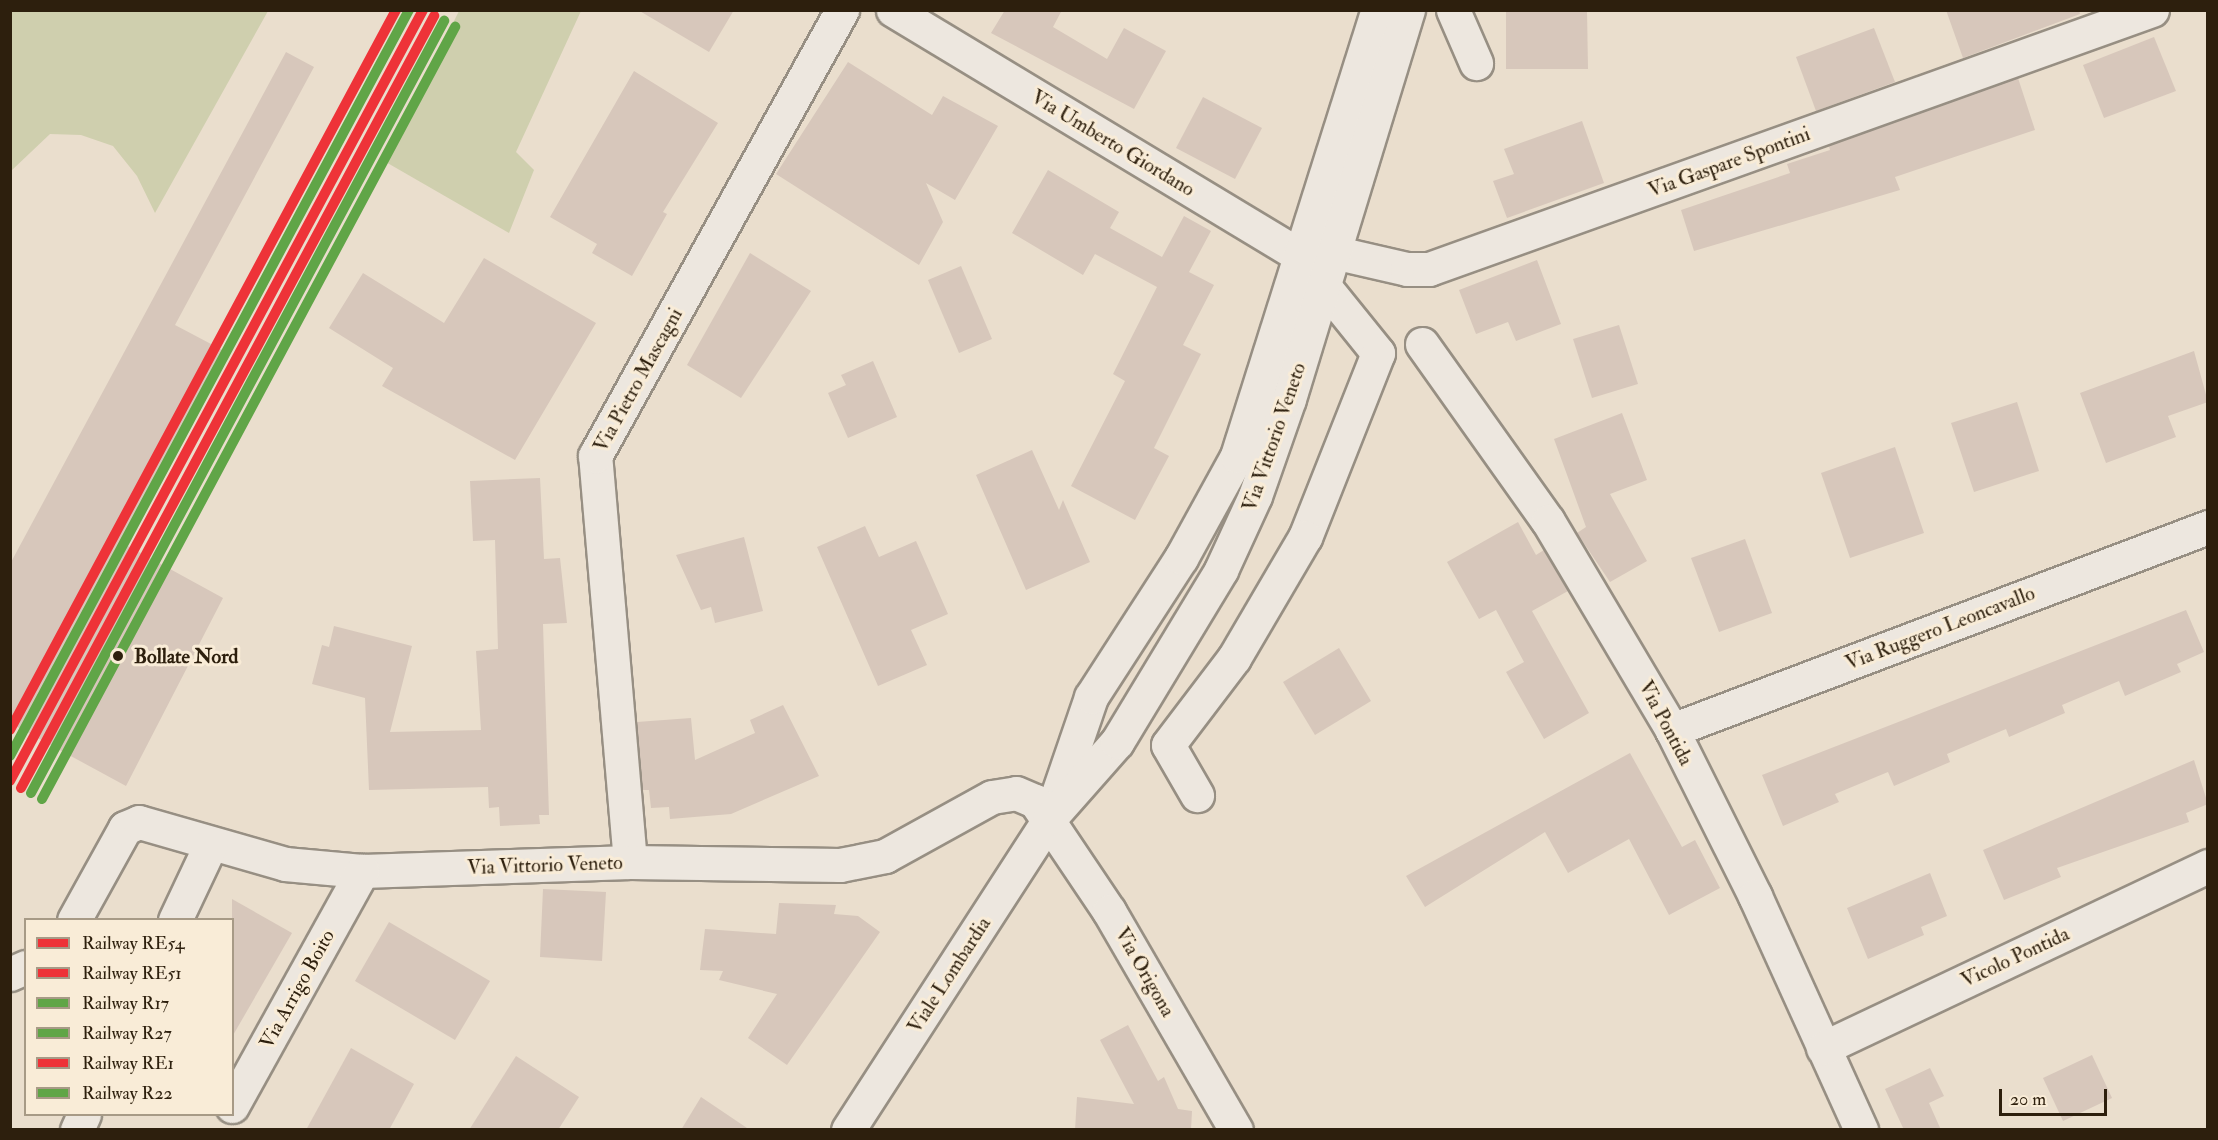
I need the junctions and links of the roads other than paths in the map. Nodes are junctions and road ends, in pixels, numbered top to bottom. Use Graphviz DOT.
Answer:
graph roads {
  1 [pos="843,10"];
  2 [pos="893,10"];
  3 [pos="1378,10"];
  4 [pos="1408,10"];
  5 [pos="1453,10"];
  6 [pos="2152,10"];
  7 [pos="1476,63"];
  8 [pos="1333,252"];
  9 [pos="1299,255"];
  10 [pos="1323,286"];
  11 [pos="1422,344"];
  12 [pos="2208,527"];
  13 [pos="1672,730"];
  14 [pos="1197,795"];
  15 [pos="1049,819"];
  16 [pos="211,844"];
  17 [pos="630,862"];
  18 [pos="2208,867"];
  19 [pos="362,871"];
  20 [pos="75,918"];
  21 [pos="176,918"];
  22 [pos="24,968"];
  23 [pos="10,974"];
  24 [pos="1823,1048"];
  25 [pos="234,1102"];
  26 [pos="83,1116"];
  27 [pos="227,1116"];
  28 [pos="76,1130"];
  29 [pos="220,1130"];
  30 [pos="848,1130"];
  31 [pos="1236,1130"];
  32 [pos="1861,1130"];
  1 -- 17 [label="street, Via Pietro Mascagni"];
  2 -- 9 [label="street, Via Umberto Giordano"];
  3 -- 9 [label="street, Via Vittorio Veneto"];
  4 -- 8 [label="street, Via Vittorio Veneto"];
  5 -- 7 [label="street"];
  6 -- 8 [label="street, Via Gaspare Spontini"];
  8 -- 9 [label="street, Via Gaspare Spontini"];
  8 -- 10 [label="street, Via Vittorio Veneto"];
  9 -- 10 [label="street, Via Umberto Giordano"];
  9 -- 15 [label="street, Via Vittorio Veneto"];
  10 -- 14 [label="street, Via Umberto Giordano"];
  10 -- 15 [label="street, Via Vittorio Veneto"];
  11 -- 13 [label="street, Via Pontida"];
  12 -- 13 [label="street, Via Ruggero Leoncavallo"];
  13 -- 24 [label="street, Via Pontida"];
  15 -- 17 [label="street, Via Vittorio Veneto"];
  15 -- 30 [label="street, Viale Lombardia"];
  15 -- 31 [label="street, Via Origona"];
  16 -- 19 [label="street, Via Vittorio Veneto"];
  16 -- 20 [label="street, Via Vittorio Veneto"];
  16 -- 21 [label="street"];
  17 -- 19 [label="street, Via Vittorio Veneto"];
  18 -- 24 [label="street, Vicolo Pontida"];
  19 -- 25 [label="street, Via Arrigo Boito"];
  22 -- 23 [label="street"];
  24 -- 32 [label="street, Via Pontida"];
  26 -- 28 [label="street"];
  27 -- 29 [label="street"];
}
